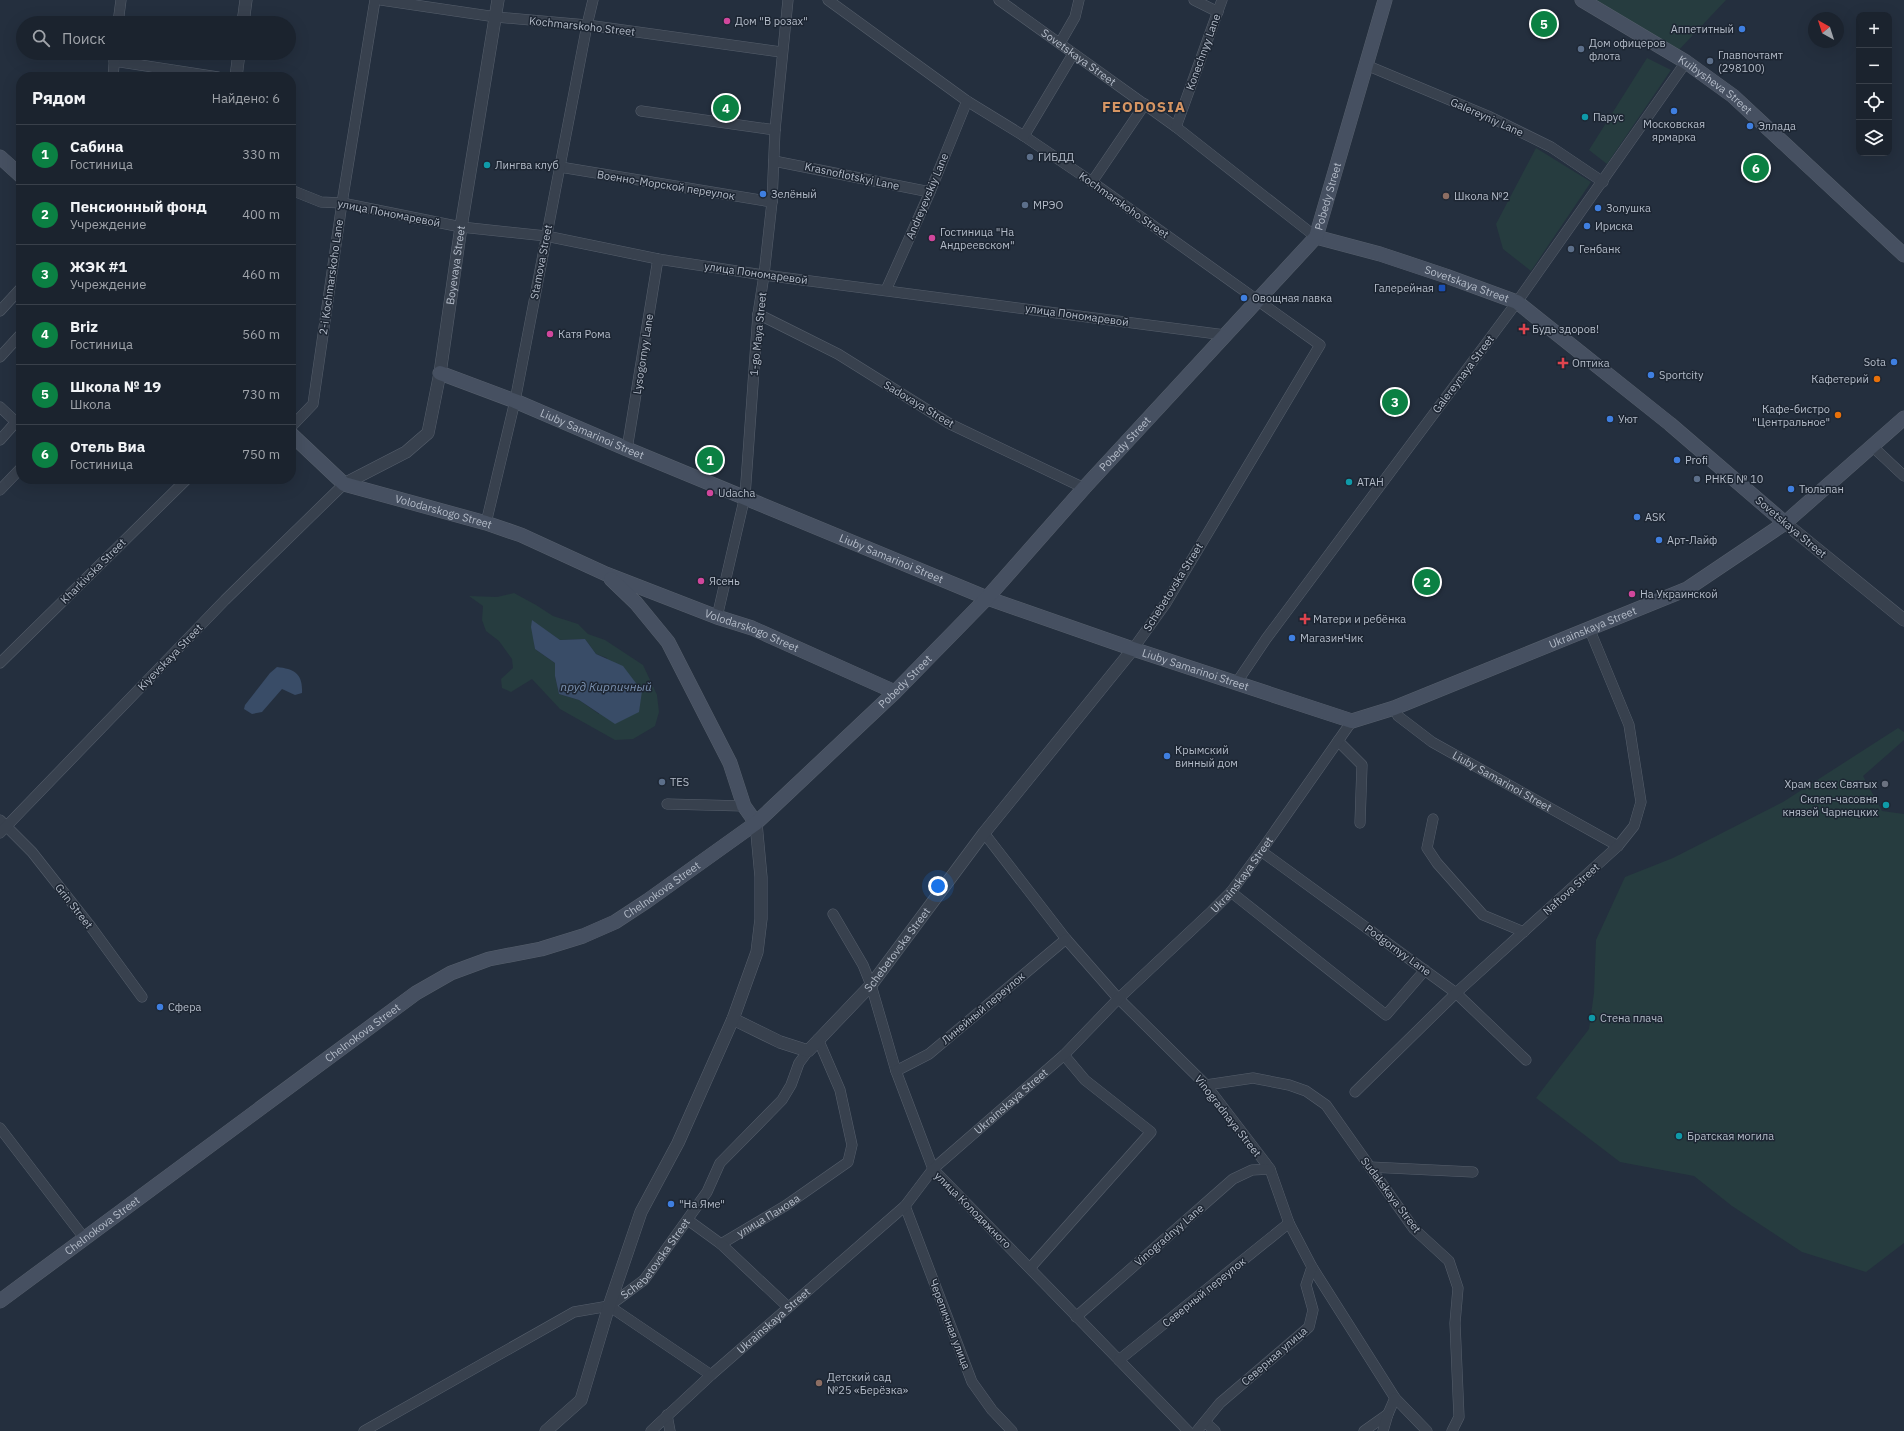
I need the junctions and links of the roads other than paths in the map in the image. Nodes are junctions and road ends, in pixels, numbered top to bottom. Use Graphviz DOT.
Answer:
graph roads {
  1 [pos="121,0"];
  2 [pos="246,0"];
  3 [pos="374,0"];
  4 [pos="382,0"];
  5 [pos="498,0"];
  6 [pos="593,0"];
  7 [pos="788,0"];
  8 [pos="828,0"];
  9 [pos="999,0"];
  10 [pos="1079,0"];
  11 [pos="1194,0"];
  12 [pos="1222,0"];
  13 [pos="1385,0"];
  14 [pos="1582,0"];
  15 [pos="1218,12"];
  16 [pos="119,16"];
  17 [pos="244,16"];
  18 [pos="496,16"];
  19 [pos="587,25"];
  20 [pos="1060,44"];
  21 [pos="781,52"];
  22 [pos="1073,54"];
  23 [pos="114,60"];
  24 [pos="130,60"];
  25 [pos="239,60"];
  26 [pos="1686,62"];
  27 [pos="1366,65"];
  28 [pos="112,72"];
  29 [pos="192,72"];
  30 [pos="237,72"];
  31 [pos="967,101"];
  32 [pos="1145,104"];
  33 [pos="641,111"];
  34 [pos="1176,127"];
  35 [pos="775,130"];
  36 [pos="1024,136"];
  37 [pos="0,157"];
  38 [pos="774,161"];
  39 [pos="560,167"];
  40 [pos="16,171"];
  41 [pos="1092,182"];
  42 [pos="1602,182"];
  43 [pos="296,192"];
  44 [pos="930,192"];
  45 [pos="772,202"];
  46 [pos="342,203"];
  47 [pos="461,227"];
  48 [pos="546,236"];
  49 [pos="1316,237"];
  50 [pos="1904,255"];
  51 [pos="658,259"];
  52 [pos="764,275"];
  53 [pos="886,290"];
  54 [pos="16,293"];
  55 [pos="1257,300"];
  56 [pos="1517,302"];
  57 [pos="0,311"];
  58 [pos="758,314"];
  59 [pos="1225,335"];
  60 [pos="16,339"];
  61 [pos="1320,344"];
  62 [pos="0,357"];
  63 [pos="440,372"];
  64 [pos="515,401"];
  65 [pos="0,408"];
  66 [pos="16,418"];
  67 [pos="1904,418"];
  68 [pos="296,422"];
  69 [pos="16,423"];
  70 [pos="296,439"];
  71 [pos="0,440"];
  72 [pos="1873,447"];
  73 [pos="627,449"];
  74 [pos="16,473"];
  75 [pos="1904,476"];
  76 [pos="182,484"];
  77 [pos="344,484"];
  78 [pos="1084,488"];
  79 [pos="0,490"];
  80 [pos="744,496"];
  81 [pos="486,523"];
  82 [pos="1785,523"];
  83 [pos="606,574"];
  84 [pos="987,598"];
  85 [pos="716,617"];
  86 [pos="1904,620"];
  87 [pos="1589,628"];
  88 [pos="1133,649"];
  89 [pos="0,663"];
  90 [pos="1237,682"];
  91 [pos="894,692"];
  92 [pos="1394,708"];
  93 [pos="1352,721"];
  94 [pos="1338,741"];
  95 [pos="667,804"];
  96 [pos="744,806"];
  97 [pos="1433,819"];
  98 [pos="756,823"];
  99 [pos="1360,823"];
  100 [pos="2,827"];
  101 [pos="984,833"];
  102 [pos="1618,846"];
  103 [pos="1262,851"];
  104 [pos="1231,892"];
  105 [pos="833,914"];
  106 [pos="1524,932"];
  107 [pos="1066,939"];
  108 [pos="1425,970"];
  109 [pos="871,985"];
  110 [pos="1456,993"];
  111 [pos="142,998"];
  112 [pos="1118,999"];
  113 [pos="733,1019"];
  114 [pos="818,1039"];
  115 [pos="808,1050"];
  116 [pos="1064,1055"];
  117 [pos="1526,1060"];
  118 [pos="896,1071"];
  119 [pos="1206,1085"];
  120 [pos="1355,1092"];
  121 [pos="0,1128"];
  122 [pos="1370,1167"];
  123 [pos="933,1169"];
  124 [pos="1270,1169"];
  125 [pos="1473,1172"];
  126 [pos="905,1206"];
  127 [pos="688,1220"];
  128 [pos="1289,1223"];
  129 [pos="85,1239"];
  130 [pos="720,1244"];
  131 [pos="1312,1267"];
  132 [pos="1030,1268"];
  133 [pos="0,1301"];
  134 [pos="609,1306"];
  135 [pos="788,1307"];
  136 [pos="1076,1317"];
  137 [pos="1119,1360"];
  138 [pos="711,1375"];
  139 [pos="1395,1398"];
  140 [pos="1388,1414"];
  141 [pos="668,1415"];
  142 [pos="1205,1422"];
  143 [pos="364,1431"];
  144 [pos="546,1431"];
  145 [pos="651,1431"];
  146 [pos="670,1431"];
  147 [pos="1012,1431"];
  148 [pos="1188,1431"];
  149 [pos="1197,1431"];
  150 [pos="1215,1431"];
  151 [pos="1364,1431"];
  152 [pos="1383,1431"];
  153 [pos="1427,1431"];
  154 [pos="1452,1431"];
  1 -- 16 [label="street"];
  2 -- 17 [label="street"];
  3 -- 46 [label="street, 2-i Kochmarskoho Lane"];
  4 -- 18 [label="street, Kochmarskoho Street"];
  5 -- 18 [label="street, Boyevaya Street"];
  6 -- 19 [label="street, Stamova Street"];
  7 -- 21 [label="street, 1-go Maya Street"];
  8 -- 31 [label="street, Kochmarskoho Street"];
  9 -- 20 [label="street, Sovetskaya Street"];
  10 -- 20 [label="street"];
  11 -- 15 [label="street"];
  12 -- 15 [label="street, Konechnyy Lane"];
  13 -- 27 [label="main road, Pobedy Street"];
  14 -- 26 [label="main road, Kuibysheva Street"];
  15 -- 34 [label="street, Konechnyy Lane"];
  18 -- 19 [label="street, Kochmarskoho Street"];
  18 -- 47 [label="street, Boyevaya Street"];
  19 -- 21 [label="street, Kochmarskoho Street"];
  19 -- 39 [label="street, Stamova Street"];
  20 -- 22 [label="street, Sovetskaya Street"];
  21 -- 35 [label="street, 1-go Maya Street"];
  22 -- 32 [label="street, Sovetskaya Street"];
  22 -- 36 [label="street"];
  23 -- 28 [label="street"];
  24 -- 29 [label="street"];
  25 -- 30 [label="street"];
  26 -- 42 [label="street, Galereynaya Street"];
  26 -- 50 [label="main road, Kuibysheva Street"];
  27 -- 42 [label="street, Galereyniy Lane"];
  27 -- 49 [label="main road, Pobedy Street"];
  31 -- 36 [label="street, Kochmarskoho Street"];
  31 -- 44 [label="street, Andreyevskiy Lane"];
  32 -- 34 [label="street, Sovetskaya Street"];
  32 -- 41 [label="street"];
  33 -- 35 [label="street"];
  34 -- 49 [label="street, Sovetskaya Street"];
  35 -- 38 [label="street, 1-go Maya Street"];
  36 -- 41 [label="street, Kochmarskoho Street"];
  37 -- 40 [label="main road"];
  38 -- 44 [label="street, Krasnoflotskyi Lane"];
  38 -- 45 [label="street, 1-go Maya Street"];
  39 -- 45 [label="street, Военно-Морской переулок"];
  39 -- 48 [label="street, Stamova Street"];
  41 -- 55 [label="street, Kochmarskoho Street"];
  42 -- 56 [label="street, Galereynaya Street"];
  43 -- 46 [label="street, улица Пономаревой"];
  44 -- 53 [label="street, Andreyevskiy Lane"];
  45 -- 52 [label="street, 1-go Maya Street"];
  46 -- 47 [label="street, улица Пономаревой"];
  46 -- 68 [label="street, 2-i Kochmarskoho Lane"];
  47 -- 48 [label="street, улица Пономаревой"];
  47 -- 63 [label="street, Boyevaya Street"];
  48 -- 51 [label="street, улица Пономаревой"];
  48 -- 64 [label="street, Stamova Street"];
  49 -- 55 [label="main road, Pobedy Street"];
  49 -- 56 [label="main road, Sovetskaya Street"];
  51 -- 52 [label="street, улица Пономаревой"];
  51 -- 73 [label="street, Lysogornyy Lane"];
  52 -- 53 [label="street, улица Пономаревой"];
  52 -- 58 [label="street, 1-go Maya Street"];
  53 -- 59 [label="street, улица Пономаревой"];
  54 -- 57 [label="street"];
  55 -- 59 [label="main road, Pobedy Street"];
  55 -- 61 [label="street, Kochmarskoho Street"];
  56 -- 82 [label="main road, Sovetskaya Street"];
  56 -- 90 [label="street, Galereynaya Street"];
  58 -- 78 [label="street, Sadovaya Street"];
  58 -- 80 [label="street, 1-go Maya Street"];
  59 -- 78 [label="main road, Pobedy Street"];
  60 -- 62 [label="street"];
  61 -- 88 [label="street, Schebetovska Street"];
  63 -- 64 [label="main road, Liuby Samarinoi Street"];
  63 -- 77 [label="street, Boyevaya Street"];
  64 -- 73 [label="main road, Liuby Samarinoi Street"];
  64 -- 81 [label="street, Stamova Street"];
  65 -- 66 [label="street"];
  67 -- 72 [label="main road, Ukrainskaya Street"];
  69 -- 71 [label="street"];
  70 -- 77 [label="main road, Volodarskogo Street"];
  72 -- 75 [label="street"];
  72 -- 82 [label="main road, Ukrainskaya Street"];
  73 -- 80 [label="main road, Liuby Samarinoi Street"];
  74 -- 79 [label="street"];
  76 -- 89 [label="street, Kharkivska Street"];
  77 -- 81 [label="main road, Volodarskogo Street"];
  77 -- 100 [label="street, Kiyevskaya Street"];
  78 -- 84 [label="main road, Pobedy Street"];
  80 -- 84 [label="main road, Liuby Samarinoi Street"];
  80 -- 85 [label="street, 1-go Maya Street"];
  81 -- 83 [label="main road, Volodarskogo Street"];
  82 -- 86 [label="street, Sovetskaya Street"];
  82 -- 87 [label="main road, Ukrainskaya Street"];
  83 -- 85 [label="main road, Volodarskogo Street"];
  83 -- 96 [label="main road, Volodarskogo Street"];
  84 -- 88 [label="main road, Liuby Samarinoi Street"];
  84 -- 91 [label="main road, Pobedy Street"];
  85 -- 91 [label="main road, Volodarskogo Street"];
  87 -- 92 [label="main road, Ukrainskaya Street"];
  87 -- 102 [label="street, Naftova Street"];
  88 -- 90 [label="main road, Liuby Samarinoi Street"];
  88 -- 101 [label="street, Schebetovska Street"];
  90 -- 93 [label="main road, Liuby Samarinoi Street"];
  91 -- 98 [label="main road, Pobedy Street"];
  92 -- 93 [label="main road, Ukrainskaya Street"];
  92 -- 102 [label="street, Liuby Samarinoi Street"];
  93 -- 94 [label="street, Ukrainskaya Street"];
  94 -- 99 [label="street"];
  94 -- 103 [label="street, Ukrainskaya Street"];
  95 -- 96 [label="street"];
  96 -- 98 [label="main road, Volodarskogo Street"];
  97 -- 106 [label="street"];
  98 -- 113 [label="street"];
  98 -- 129 [label="main road, Chelnokova Street"];
  100 -- 111 [label="street, Grin Street"];
  101 -- 107 [label="street, Vinogradnaya Street"];
  101 -- 109 [label="street, Schebetovska Street"];
  102 -- 106 [label="street, Naftova Street"];
  103 -- 104 [label="street, Ukrainskaya Street"];
  103 -- 108 [label="street, Podgornyy Lane"];
  104 -- 108 [label="street"];
  104 -- 112 [label="street, Ukrainskaya Street"];
  105 -- 109 [label="street, улица Колодяжного"];
  106 -- 110 [label="street, Naftova Street"];
  107 -- 112 [label="street, Vinogradnaya Street"];
  107 -- 118 [label="street, Линейный переулок"];
  108 -- 110 [label="street, Podgornyy Lane"];
  109 -- 114 [label="street, Schebetovska Street"];
  109 -- 118 [label="street, улица Колодяжного"];
  110 -- 117 [label="street, Podgornyy Lane"];
  110 -- 120 [label="street, Naftova Street"];
  112 -- 116 [label="street, Ukrainskaya Street"];
  112 -- 119 [label="street, Vinogradnaya Street"];
  113 -- 115 [label="street"];
  113 -- 134 [label="street"];
  114 -- 115 [label="street, Schebetovska Street"];
  114 -- 130 [label="street, улица Панова"];
  115 -- 127 [label="street, Schebetovska Street"];
  116 -- 123 [label="street, Ukrainskaya Street"];
  116 -- 132 [label="street"];
  118 -- 123 [label="street, улица Колодяжного"];
  119 -- 122 [label="street, Sudakskaya Street"];
  119 -- 124 [label="street, Vinogradnaya Street"];
  121 -- 129 [label="street"];
  122 -- 125 [label="street"];
  122 -- 154 [label="street, Sudakskaya Street"];
  123 -- 126 [label="street, Ukrainskaya Street"];
  123 -- 132 [label="street, улица Колодяжного"];
  124 -- 128 [label="street, Vinogradnaya Street"];
  124 -- 136 [label="street, Vinogradnyy Lane"];
  126 -- 135 [label="street, Ukrainskaya Street"];
  126 -- 147 [label="street, Черепичная улица"];
  127 -- 130 [label="street"];
  127 -- 134 [label="street, Schebetovska Street"];
  128 -- 131 [label="street, Vinogradnaya Street"];
  128 -- 137 [label="street, Северный переулок"];
  129 -- 133 [label="main road, Chelnokova Street"];
  130 -- 135 [label="street"];
  131 -- 139 [label="street, Vinogradnaya Street"];
  131 -- 142 [label="street, Северная улица"];
  132 -- 136 [label="street, улица Колодяжного"];
  134 -- 138 [label="street"];
  134 -- 143 [label="street, Schebetovska Street"];
  134 -- 144 [label="street"];
  135 -- 138 [label="street, Ukrainskaya Street"];
  136 -- 137 [label="street, улица Колодяжного"];
  137 -- 148 [label="street, улица Колодяжного"];
  138 -- 141 [label="street, Ukrainskaya Street"];
  139 -- 140 [label="street"];
  139 -- 153 [label="street, Vinogradnaya Street"];
  140 -- 151 [label="street"];
  140 -- 152 [label="street"];
  141 -- 145 [label="street, Ukrainskaya Street"];
  141 -- 146 [label="street"];
  142 -- 149 [label="street, Северная улица"];
  142 -- 150 [label="street"];
}
